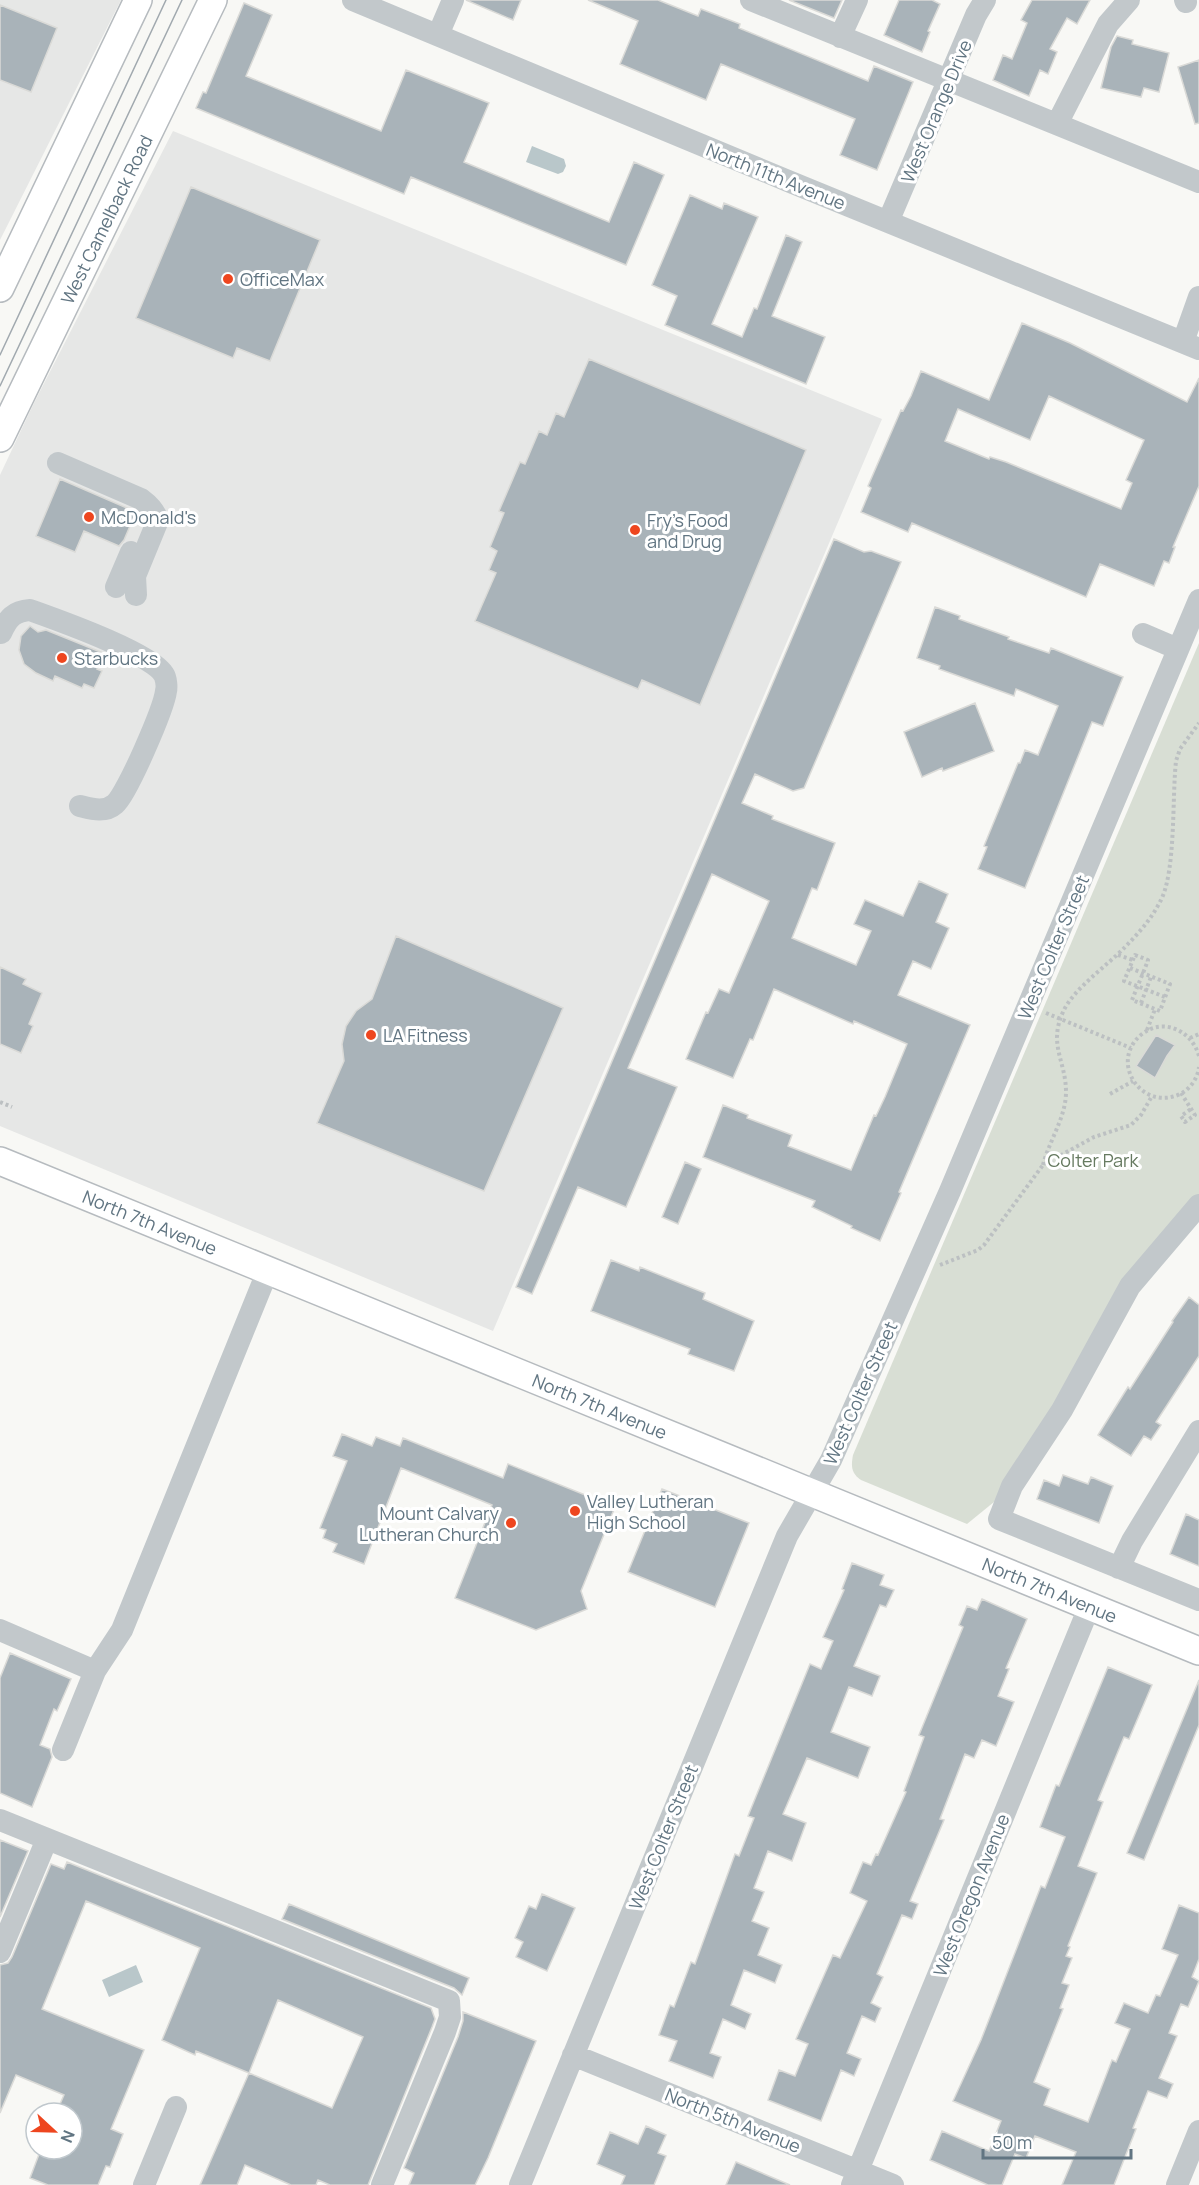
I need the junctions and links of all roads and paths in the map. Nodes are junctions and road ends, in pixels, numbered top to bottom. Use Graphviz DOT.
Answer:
graph roads {
  1 [pos="138,0"];
  2 [pos="213,0"];
  3 [pos="353,0"];
  4 [pos="453,0"];
  5 [pos="751,0"];
  6 [pos="856,0"];
  7 [pos="985,0"];
  8 [pos="1129,0"];
  9 [pos="438,35"];
  10 [pos="840,37"];
  11 [pos="949,82"];
  12 [pos="1057,124"];
  13 [pos="1199,182"];
  14 [pos="888,222"];
  15 [pos="0,288"];
  16 [pos="1199,297"];
  17 [pos="1191,345"];
  18 [pos="0,438"];
  19 [pos="58,463"];
  20 [pos="126,591"];
  21 [pos="1199,600"];
  22 [pos="1,633"];
  23 [pos="1143,634"];
  24 [pos="1178,650"];
  25 [pos="1199,723"];
  26 [pos="80,806"];
  27 [pos="1118,955"];
  28 [pos="1133,960"];
  29 [pos="1130,968"];
  30 [pos="1143,973"];
  31 [pos="1151,977"];
  32 [pos="1138,986"];
  33 [pos="1146,990"];
  34 [pos="1165,997"];
  35 [pos="1141,1003"];
  36 [pos="1028,1005"];
  37 [pos="1155,1009"];
  38 [pos="1060,1019"];
  39 [pos="1147,1030"];
  40 [pos="1199,1034"];
  41 [pos="1190,1038"];
  42 [pos="1131,1048"];
  43 [pos="1199,1056"];
  44 [pos="1199,1067"];
  45 [pos="1133,1081"];
  46 [pos="1181,1093"];
  47 [pos="1110,1094"];
  48 [pos="1152,1096"];
  49 [pos="0,1102"];
  50 [pos="12,1107"];
  51 [pos="1191,1110"];
  52 [pos="0,1161"];
  53 [pos="1043,1165"];
  54 [pos="1199,1205"];
  55 [pos="936,1266"];
  56 [pos="268,1270"];
  57 [pos="1199,1431"];
  58 [pos="813,1492"];
  59 [pos="1119,1568"];
  60 [pos="1199,1600"];
  61 [pos="1090,1605"];
  62 [pos="0,1630"];
  63 [pos="1199,1651"];
  64 [pos="95,1671"];
  65 [pos="63,1750"];
  66 [pos="0,1820"];
  67 [pos="47,1839"];
  68 [pos="0,1952"];
  69 [pos="573,2055"];
  70 [pos="176,2107"];
  71 [pos="1199,2131"];
  72 [pos="855,2178"];
  73 [pos="144,2185"];
  74 [pos="382,2185"];
  75 [pos="520,2185"];
  76 [pos="893,2185"];
  77 [pos="1177,2185"];
  1 -- 15 [label="main road"];
  2 -- 18 [label="main road, West Camelback Road"];
  3 -- 9 [label="street, North 11th Avenue"];
  4 -- 9 [label="street"];
  5 -- 10 [label="street"];
  6 -- 10 [label="street"];
  7 -- 11 [label="street, West Orange Drive"];
  8 -- 12 [label="street"];
  9 -- 14 [label="street, North 11th Avenue"];
  10 -- 11 [label="street"];
  11 -- 12 [label="street"];
  11 -- 14 [label="street, West Orange Drive"];
  12 -- 13 [label="street"];
  14 -- 17 [label="street, North 11th Avenue"];
  16 -- 17 [label="street"];
  19 -- 20 [label="street"];
  21 -- 24 [label="street, West Colter Street"];
  22 -- 26 [label="street"];
  23 -- 24 [label="street"];
  24 -- 36 [label="street, West Colter Street"];
  25 -- 27 [label="path"];
  27 -- 28 [label="path"];
  27 -- 38 [label="path"];
  28 -- 29 [label="path"];
  28 -- 30 [label="path"];
  29 -- 30 [label="path"];
  29 -- 32 [label="path"];
  30 -- 31 [label="path"];
  30 -- 32 [label="path"];
  31 -- 33 [label="path"];
  31 -- 34 [label="path"];
  32 -- 33 [label="path"];
  32 -- 35 [label="path"];
  33 -- 34 [label="path"];
  33 -- 35 [label="path"];
  34 -- 37 [label="path"];
  35 -- 37 [label="path"];
  36 -- 38 [label="path"];
  36 -- 58 [label="street, West Colter Street"];
  37 -- 39 [label="path"];
  38 -- 42 [label="path"];
  38 -- 53 [label="path"];
  39 -- 41 [label="path"];
  39 -- 42 [label="path"];
  40 -- 41 [label="path"];
  41 -- 43 [label="path"];
  42 -- 45 [label="path"];
  44 -- 46 [label="path"];
  45 -- 47 [label="path"];
  45 -- 48 [label="path"];
  46 -- 48 [label="path"];
  46 -- 51 [label="path"];
  48 -- 53 [label="path"];
  49 -- 50 [label="path"];
  52 -- 56 [label="main road, North 7th Avenue"];
  53 -- 55 [label="path"];
  54 -- 59 [label="street"];
  56 -- 58 [label="main road, North 7th Avenue"];
  56 -- 64 [label="street"];
  57 -- 59 [label="street"];
  58 -- 61 [label="main road, North 7th Avenue"];
  58 -- 69 [label="street, West Colter Street"];
  59 -- 60 [label="street"];
  61 -- 63 [label="main road, North 7th Avenue"];
  61 -- 72 [label="street, West Oregon Avenue"];
  62 -- 64 [label="street"];
  64 -- 65 [label="street"];
  66 -- 67 [label="street"];
  67 -- 68 [label="street"];
  67 -- 74 [label="street"];
  69 -- 72 [label="street, North 5th Avenue"];
  69 -- 75 [label="street, West Colter Street"];
  70 -- 73 [label="street"];
  71 -- 77 [label="street"];
  72 -- 76 [label="street, North 5th Avenue"];
}
